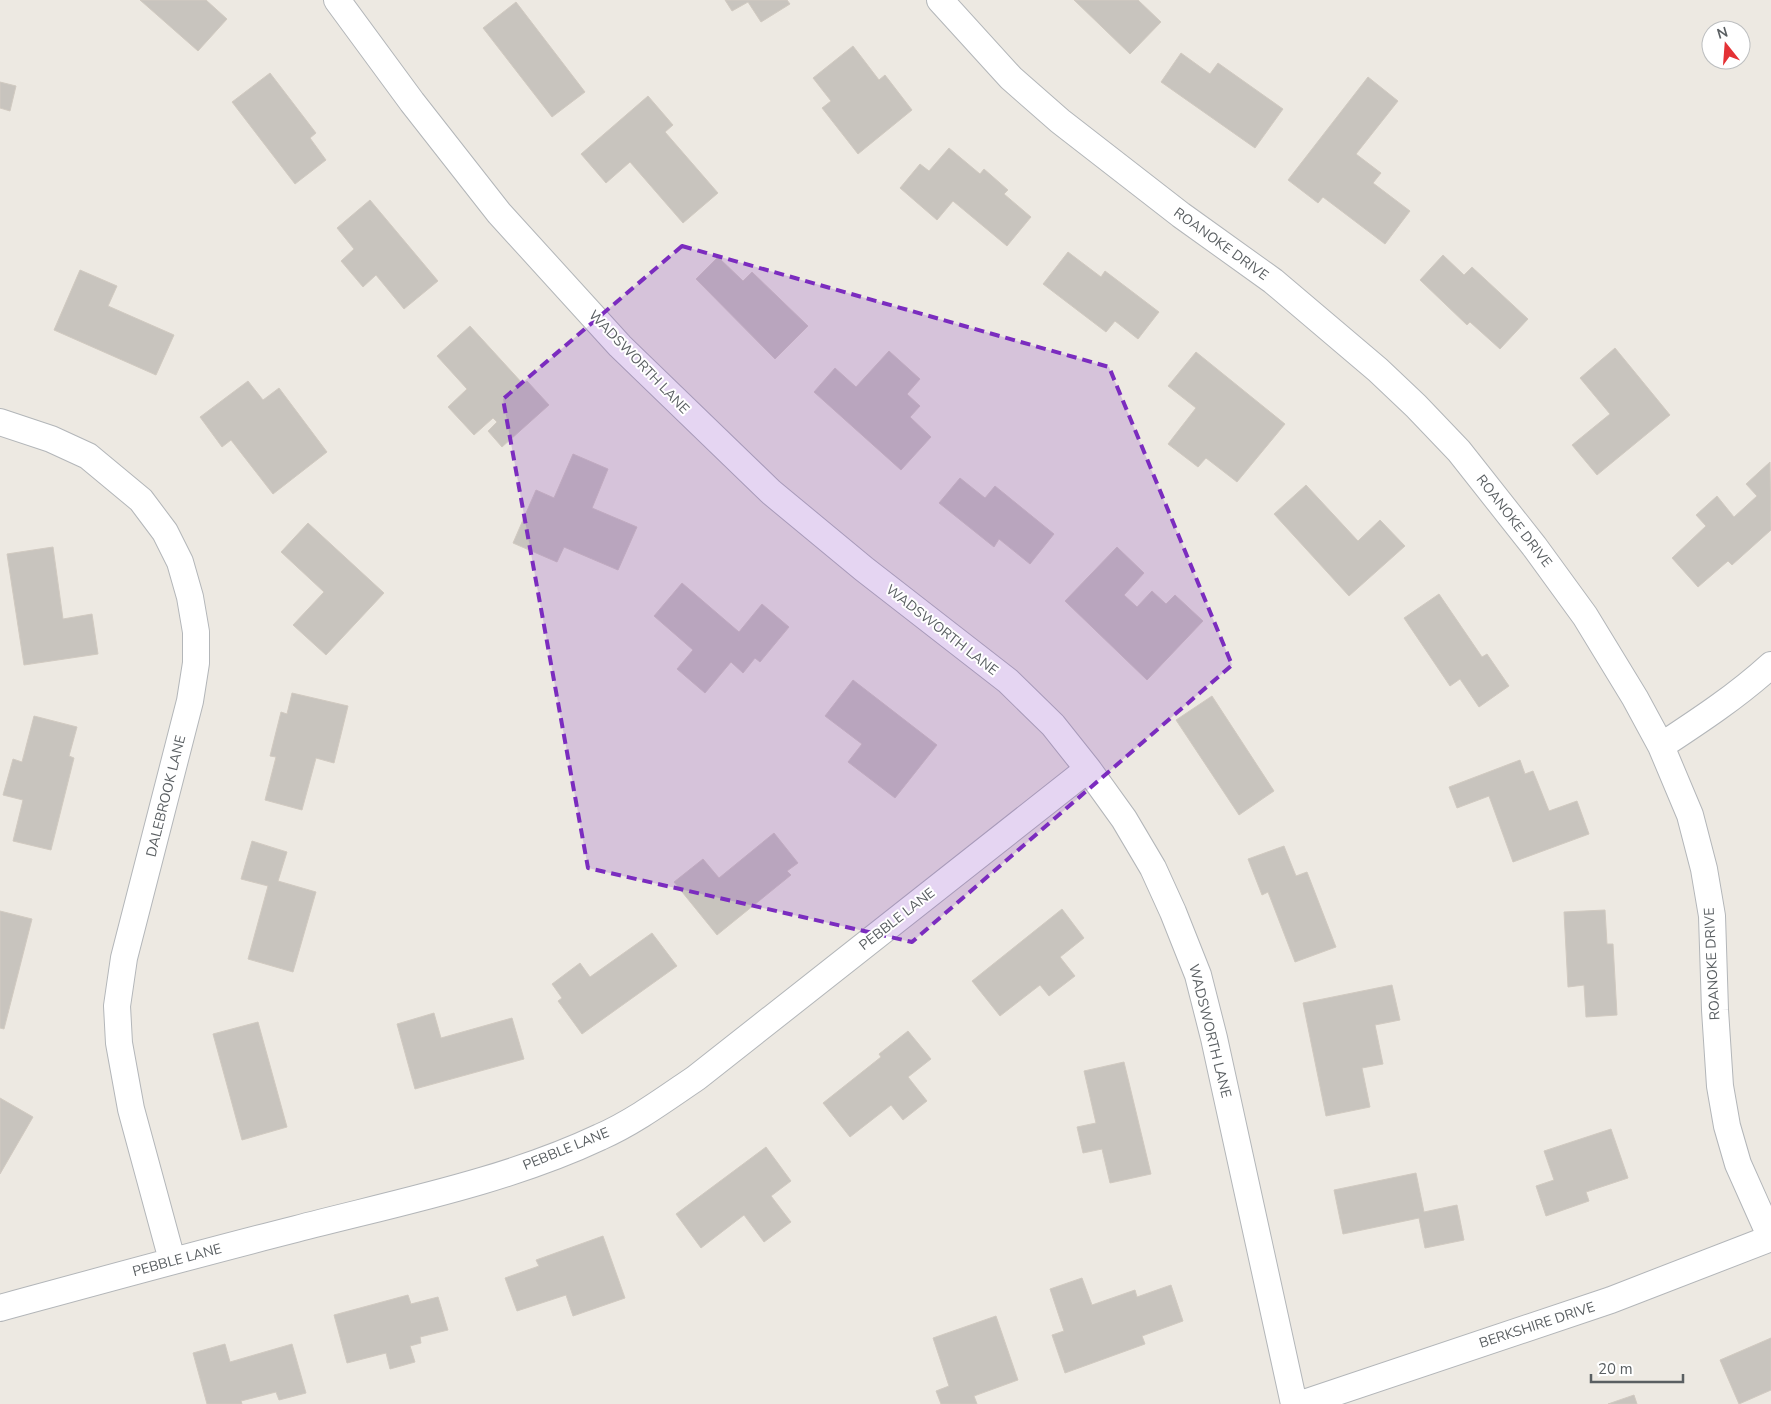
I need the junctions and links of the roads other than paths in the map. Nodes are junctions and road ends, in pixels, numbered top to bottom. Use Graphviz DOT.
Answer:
graph roads {
  1 [pos="337,0"];
  2 [pos="940,0"];
  3 [pos="0,422"];
  4 [pos="1771,665"];
  5 [pos="1661,746"];
  6 [pos="1088,769"];
  7 [pos="1771,1238"];
  8 [pos="172,1260"];
  9 [pos="0,1308"];
  10 [pos="1294,1404"];
  11 [pos="1300,1404"];
  1 -- 6 [label="street, WADSWORTH LANE"];
  2 -- 5 [label="street, ROANOKE DRIVE"];
  3 -- 8 [label="street, DALEBROOK LANE"];
  4 -- 5 [label="street"];
  5 -- 7 [label="street, ROANOKE DRIVE"];
  6 -- 8 [label="street, PEBBLE LANE"];
  6 -- 10 [label="street, WADSWORTH LANE"];
  7 -- 11 [label="street, BERKSHIRE DRIVE"];
  8 -- 9 [label="street, PEBBLE LANE"];
}
